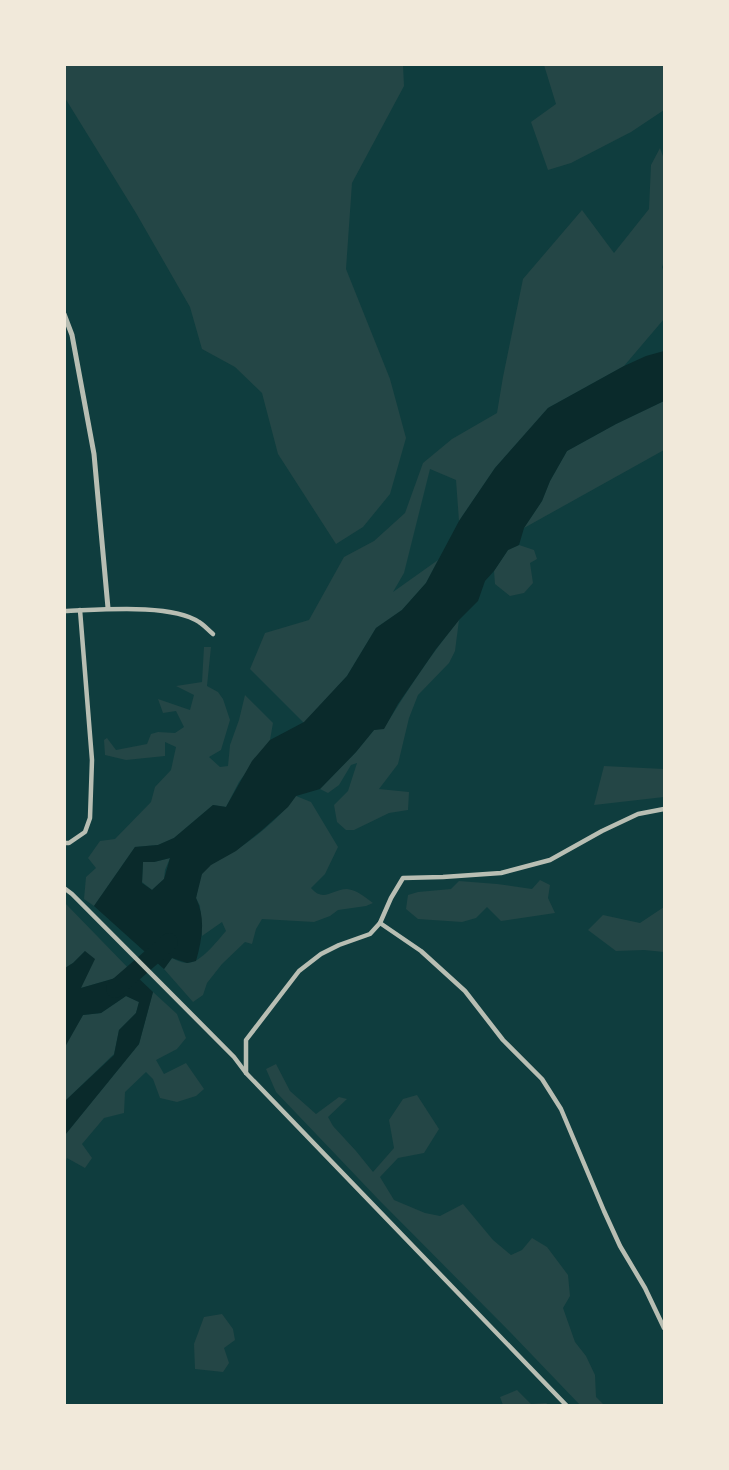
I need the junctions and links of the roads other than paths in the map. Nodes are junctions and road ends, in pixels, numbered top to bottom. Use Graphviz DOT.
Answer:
graph roads {
  1 [pos="64,314"];
  2 [pos="108,608"];
  3 [pos="80,610"];
  4 [pos="64,611"];
  5 [pos="213,634"];
  6 [pos="664,809"];
  7 [pos="64,843"];
  8 [pos="64,888"];
  9 [pos="380,923"];
  10 [pos="246,1073"];
  11 [pos="664,1328"];
  12 [pos="567,1406"];
  1 -- 2 [label="street"];
  2 -- 3 [label="street"];
  2 -- 5 [label="street"];
  3 -- 4 [label="street"];
  3 -- 7 [label="street"];
  6 -- 9 [label="street"];
  8 -- 10 [label="street"];
  9 -- 10 [label="street"];
  9 -- 11 [label="street"];
  10 -- 12 [label="street"];
}
